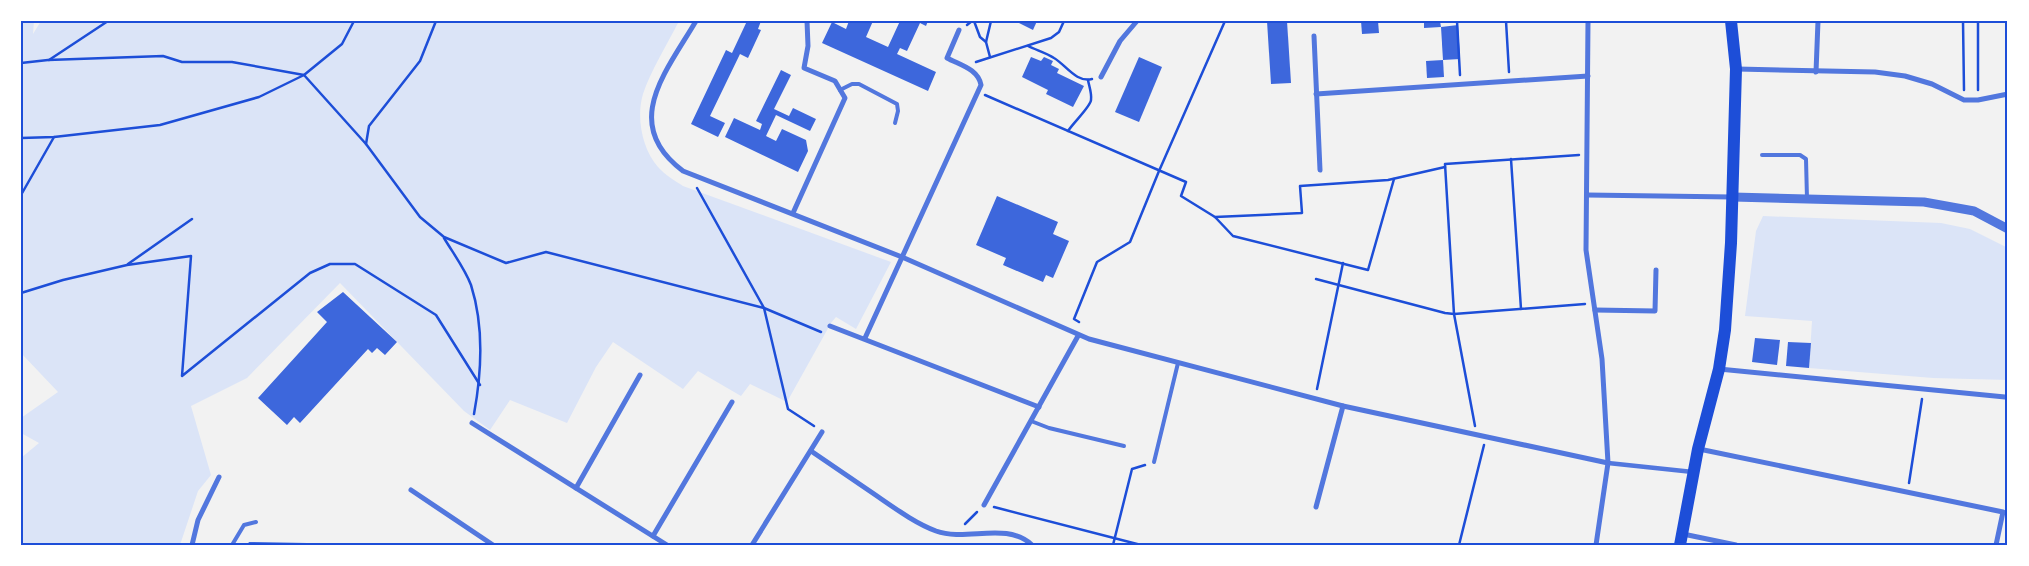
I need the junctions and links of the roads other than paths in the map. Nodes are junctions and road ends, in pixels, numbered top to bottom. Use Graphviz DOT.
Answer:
graph roads {
  1 [pos="696,21"];
  2 [pos="807,21"];
  3 [pos="1137,21"];
  4 [pos="1588,21"];
  5 [pos="1731,21"];
  6 [pos="1818,21"];
  7 [pos="959,30"];
  8 [pos="1314,36"];
  9 [pos="1736,69"];
  10 [pos="1816,72"];
  11 [pos="1101,76"];
  12 [pos="1588,76"];
  13 [pos="840,90"];
  14 [pos="1316,94"];
  15 [pos="2008,94"];
  16 [pos="895,123"];
  17 [pos="1762,155"];
  18 [pos="1320,170"];
  19 [pos="1587,195"];
  20 [pos="1733,197"];
  21 [pos="1806,199"];
  22 [pos="793,213"];
  23 [pos="2008,229"];
  24 [pos="902,257"];
  25 [pos="1656,270"];
  26 [pos="1595,310"];
  27 [pos="830,326"];
  28 [pos="1078,336"];
  29 [pos="865,338"];
  30 [pos="1178,363"];
  31 [pos="1719,369"];
  32 [pos="640,375"];
  33 [pos="2005,397"];
  34 [pos="732,402"];
  35 [pos="1343,406"];
  36 [pos="1039,407"];
  37 [pos="1031,421"];
  38 [pos="472,423"];
  39 [pos="822,432"];
  40 [pos="1124,446"];
  41 [pos="1698,449"];
  42 [pos="811,450"];
  43 [pos="1154,462"];
  44 [pos="1608,463"];
  45 [pos="1694,472"];
  46 [pos="218,478"];
  47 [pos="576,488"];
  48 [pos="411,490"];
  49 [pos="984,505"];
  50 [pos="1316,507"];
  51 [pos="256,522"];
  52 [pos="652,536"];
  53 [pos="1681,539"];
  54 [pos="192,545"];
  55 [pos="232,545"];
  56 [pos="493,545"];
  57 [pos="667,545"];
  58 [pos="752,545"];
  59 [pos="1032,545"];
  60 [pos="1596,545"];
  61 [pos="1736,545"];
  62 [pos="1996,545"];
  1 -- 22 [label="street"];
  2 -- 13 [label="street"];
  3 -- 11 [label="street"];
  4 -- 12 [label="street"];
  5 -- 9 [label="main road"];
  6 -- 10 [label="street"];
  7 -- 24 [label="street"];
  8 -- 14 [label="street"];
  9 -- 10 [label="street"];
  9 -- 20 [label="main road"];
  10 -- 15 [label="street"];
  12 -- 14 [label="street"];
  12 -- 19 [label="street"];
  13 -- 16 [label="lane"];
  13 -- 22 [label="street"];
  14 -- 18 [label="street"];
  17 -- 21 [label="lane"];
  19 -- 20 [label="street"];
  19 -- 26 [label="street"];
  20 -- 21 [label="street"];
  20 -- 31 [label="main road"];
  21 -- 23 [label="street"];
  22 -- 24 [label="street"];
  24 -- 28 [label="street"];
  24 -- 29 [label="street"];
  25 -- 26 [label="street"];
  26 -- 44 [label="street"];
  27 -- 29 [label="street"];
  28 -- 30 [label="street"];
  28 -- 36 [label="street"];
  29 -- 36 [label="street"];
  30 -- 35 [label="street"];
  30 -- 43 [label="lane"];
  31 -- 33 [label="street"];
  31 -- 41 [label="main road"];
  32 -- 47 [label="street"];
  34 -- 52 [label="street"];
  35 -- 44 [label="street"];
  35 -- 50 [label="street"];
  36 -- 37 [label="street"];
  37 -- 40 [label="lane"];
  37 -- 49 [label="street"];
  38 -- 47 [label="street"];
  39 -- 42 [label="street"];
  41 -- 45 [label="main road"];
  41 -- 62 [label="street"];
  42 -- 58 [label="street"];
  42 -- 59 [label="street"];
  44 -- 45 [label="street"];
  44 -- 60 [label="street"];
  45 -- 53 [label="main road"];
  46 -- 54 [label="street"];
  47 -- 52 [label="street"];
  48 -- 56 [label="street"];
  51 -- 55 [label="lane"];
  52 -- 57 [label="street"];
  53 -- 61 [label="street"];
}
